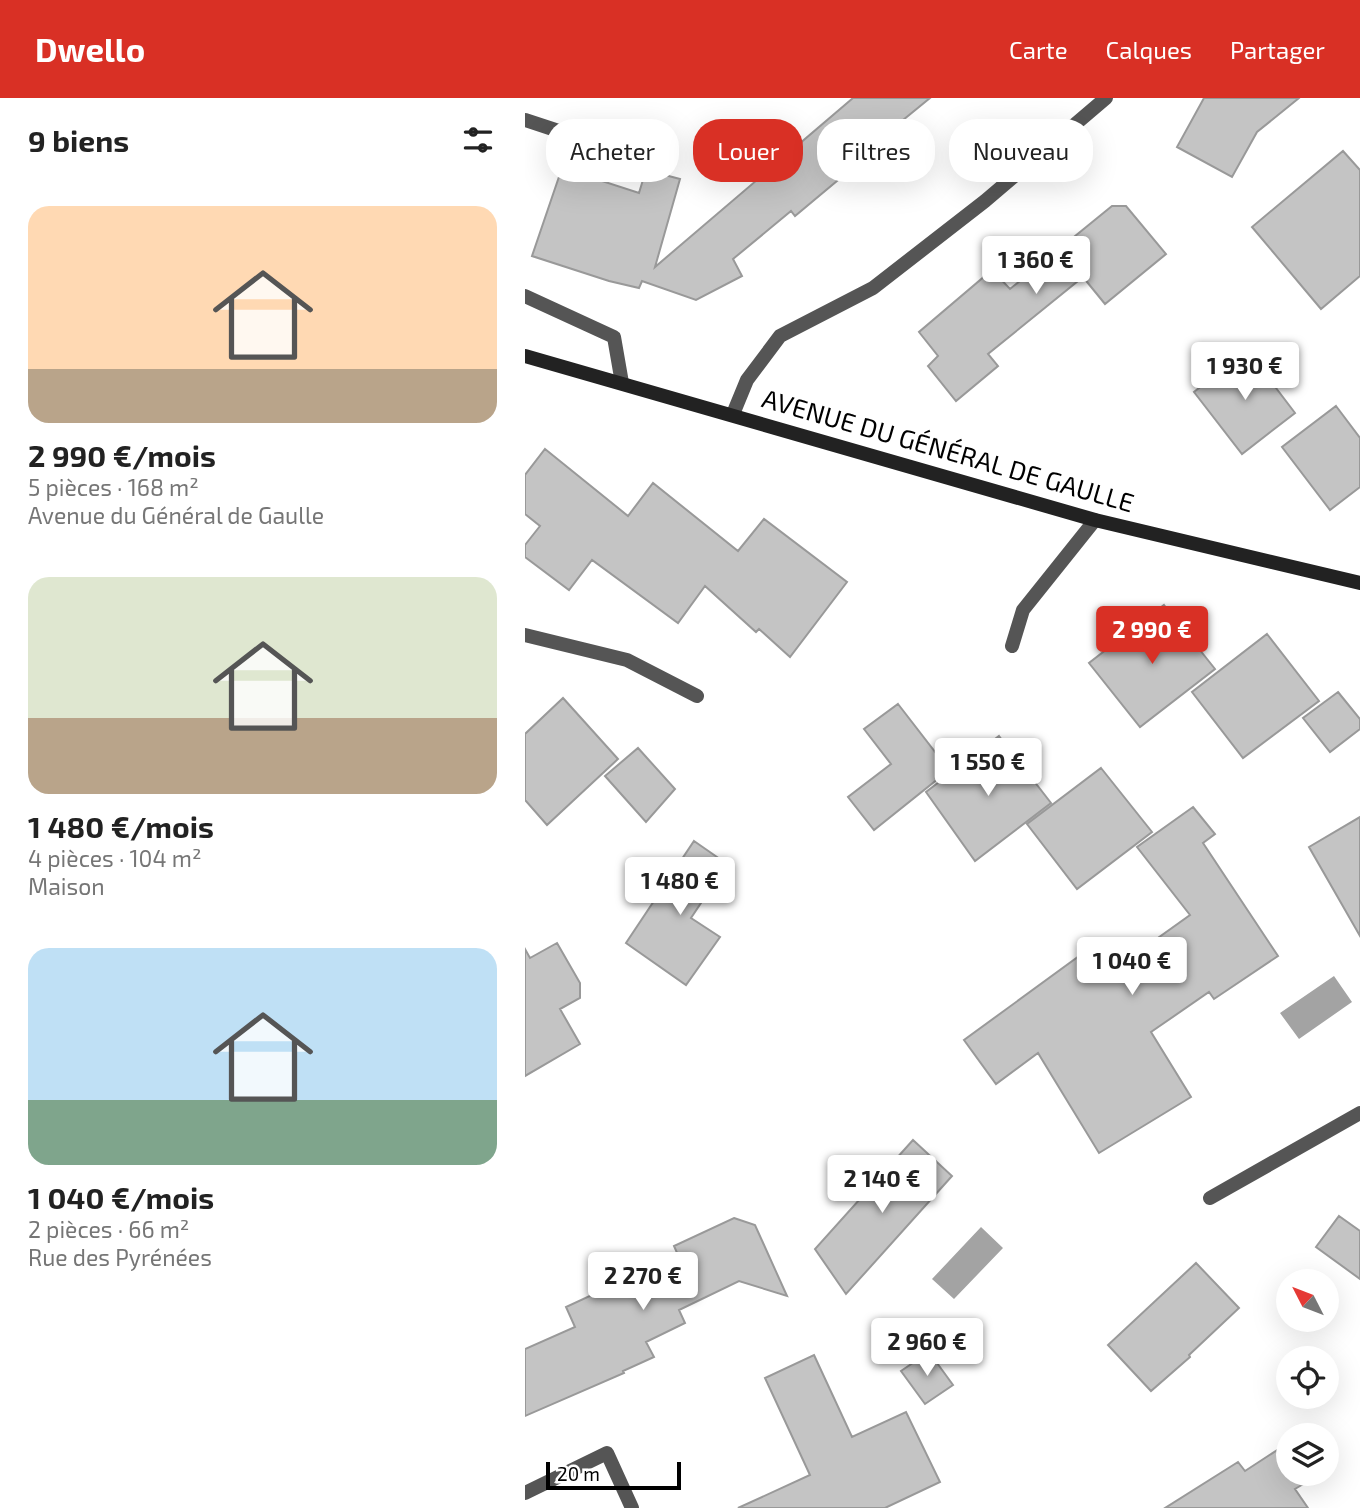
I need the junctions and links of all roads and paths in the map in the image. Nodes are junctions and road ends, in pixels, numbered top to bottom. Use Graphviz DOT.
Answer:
graph roads {
  1 [pos="1106,98"];
  2 [pos="525,120"];
  3 [pos="546,127"];
  4 [pos="525,296"];
  5 [pos="525,356"];
  6 [pos="622,383"];
  7 [pos="733,414"];
  8 [pos="1095,520"];
  9 [pos="1360,583"];
  10 [pos="525,635"];
  11 [pos="1012,646"];
  12 [pos="697,696"];
  13 [pos="1360,1113"];
  14 [pos="1210,1198"];
  15 [pos="525,1493"];
  16 [pos="632,1508"];
  1 -- 7 [label="street"];
  2 -- 3 [label="street"];
  4 -- 6 [label="street"];
  5 -- 6 [label="street, AVENUE DU GÉNÉRAL DE GAULLE"];
  6 -- 7 [label="street, AVENUE DU GÉNÉRAL DE GAULLE"];
  7 -- 8 [label="street, AVENUE DU GÉNÉRAL DE GAULLE"];
  8 -- 9 [label="street, AVENUE DU GÉNÉRAL DE GAULLE"];
  8 -- 11 [label="street"];
  10 -- 12 [label="street"];
  13 -- 14 [label="street"];
  15 -- 16 [label="street"];
}
